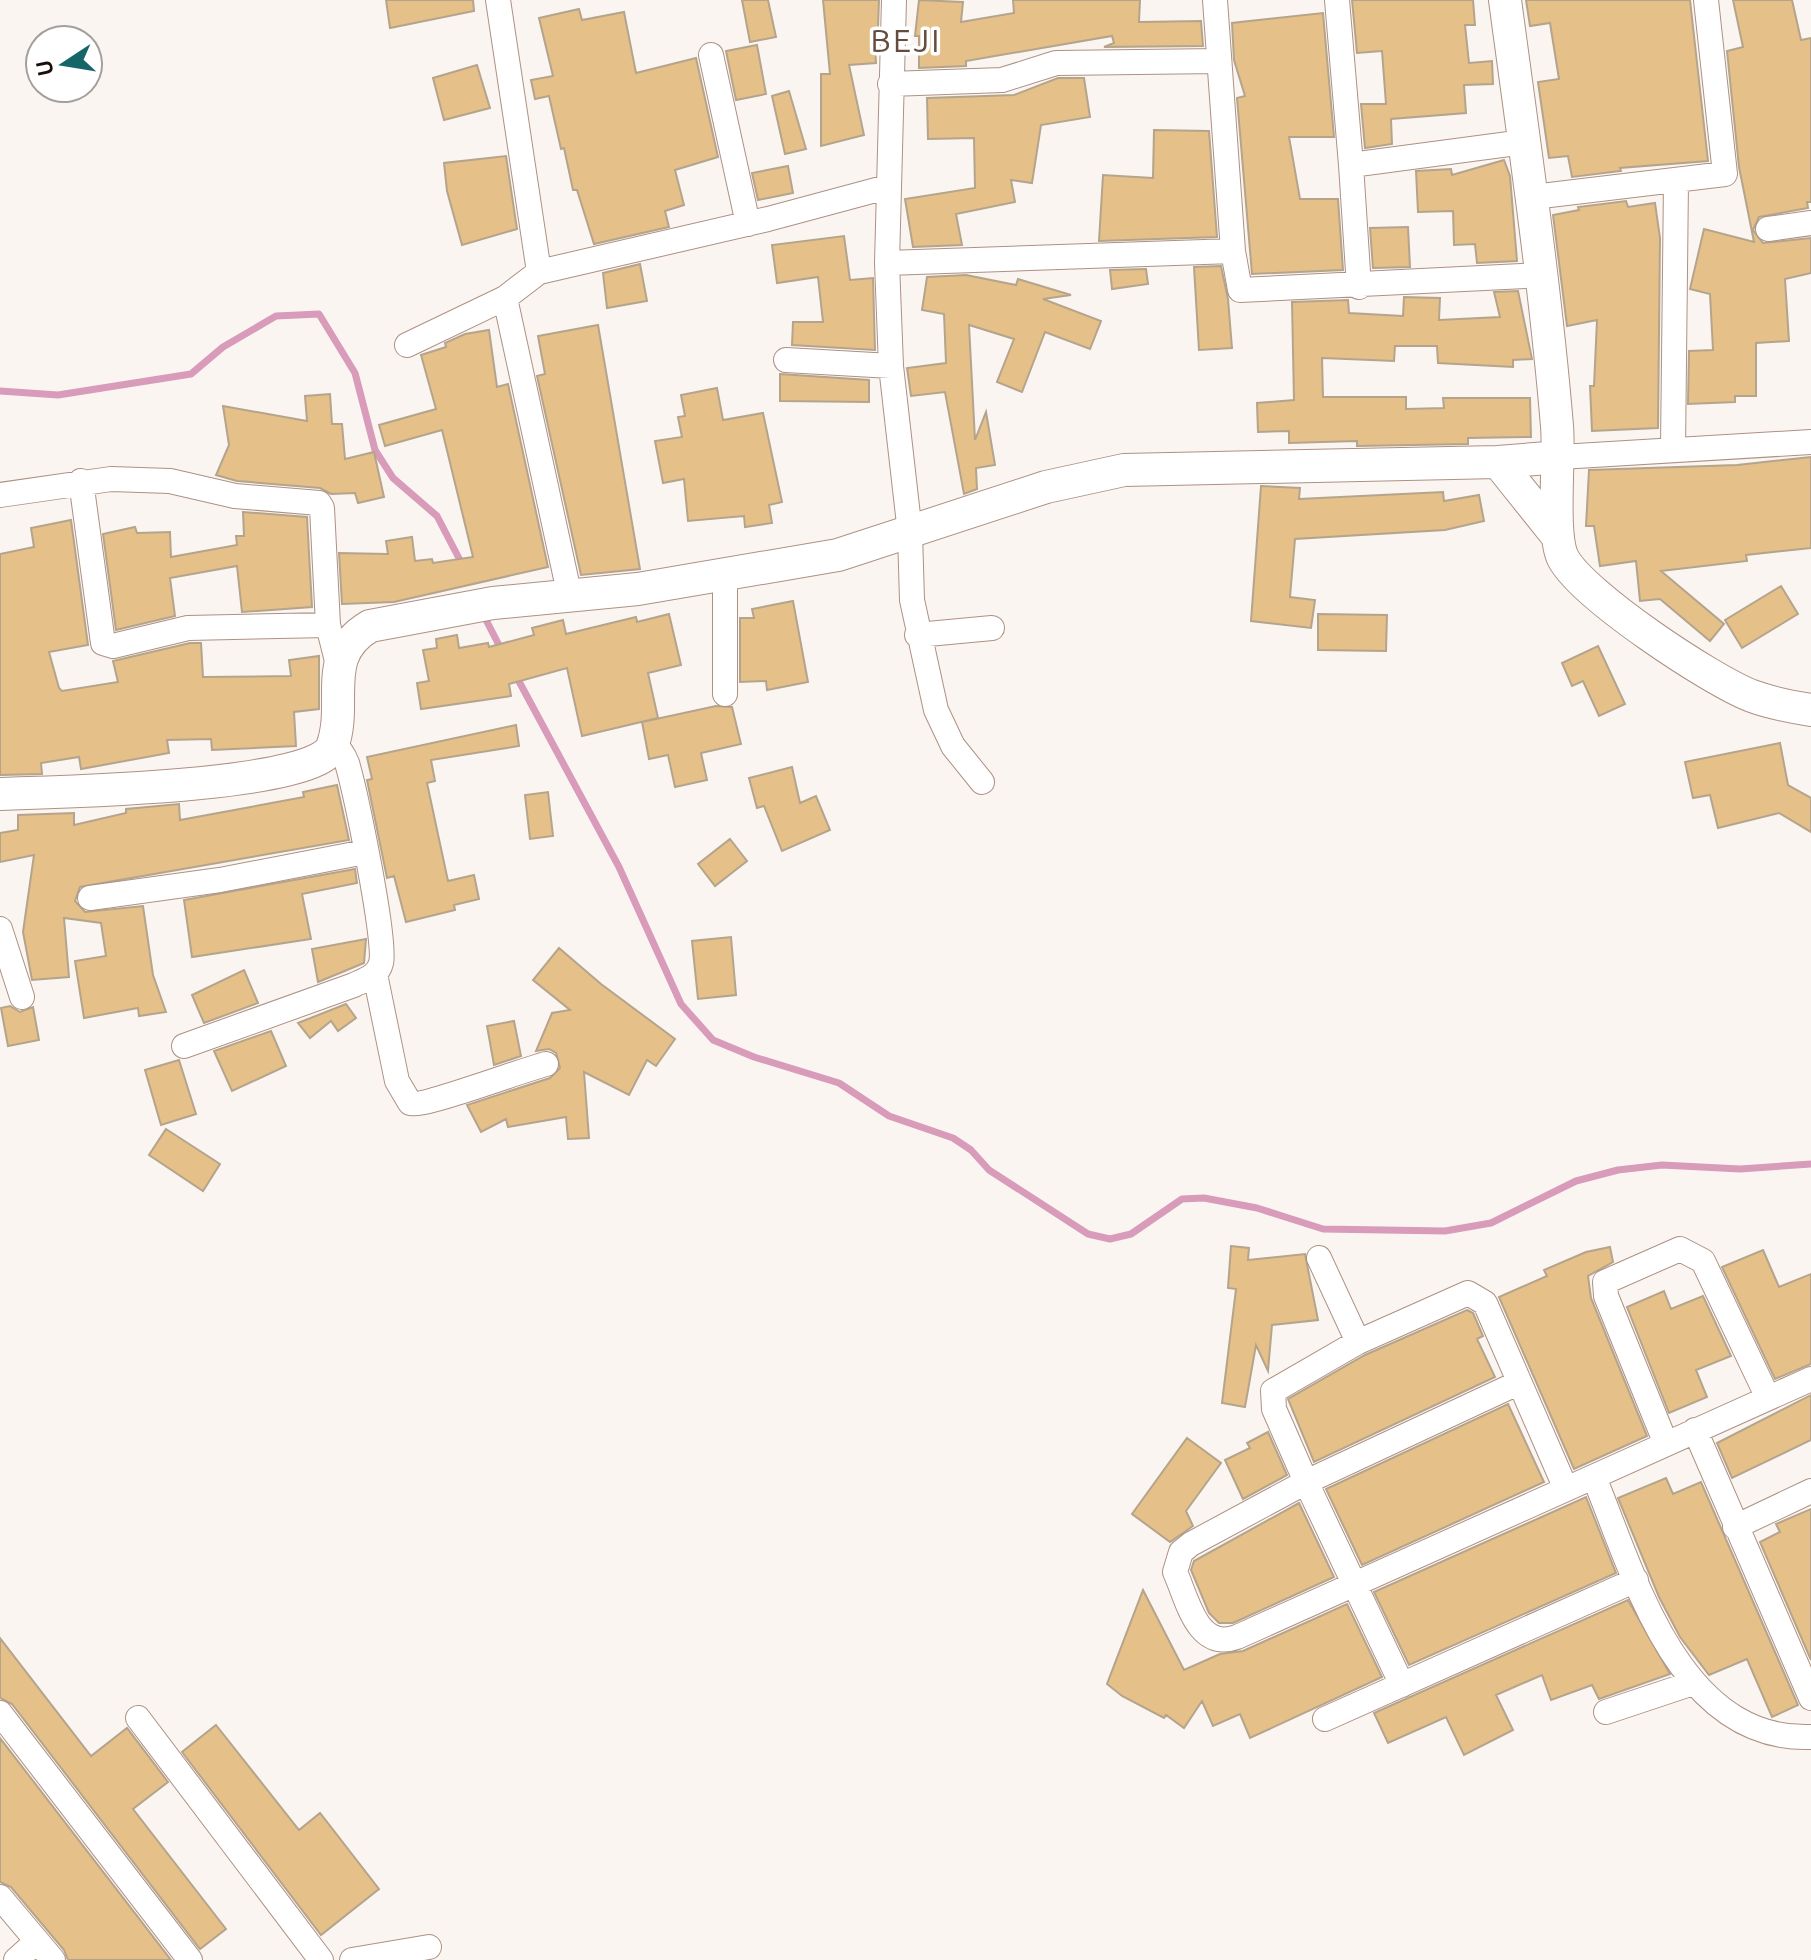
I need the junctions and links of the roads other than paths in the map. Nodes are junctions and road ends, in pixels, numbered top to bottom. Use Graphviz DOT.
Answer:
graph roads {
  1 [pos="894,0"];
  2 [pos="1215,0"];
  3 [pos="1337,0"];
  4 [pos="1505,0"];
  5 [pos="1706,0"];
  6 [pos="503,1"];
  7 [pos="711,55"];
  8 [pos="1219,61"];
  9 [pos="890,84"];
  10 [pos="1524,142"];
  11 [pos="1351,165"];
  12 [pos="1676,181"];
  13 [pos="887,187"];
  14 [pos="1533,197"];
  15 [pos="1811,223"];
  16 [pos="748,224"];
  17 [pos="1768,229"];
  18 [pos="1233,251"];
  19 [pos="887,263"];
  20 [pos="539,272"];
  21 [pos="1544,275"];
  22 [pos="1359,287"];
  23 [pos="505,298"];
  24 [pos="407,345"];
  25 [pos="786,360"];
  26 [pos="891,366"];
  27 [pos="1811,442"];
  28 [pos="1673,449"];
  29 [pos="1560,457"];
  30 [pos="1498,462"];
  31 [pos="81,481"];
  32 [pos="0,495"];
  33 [pos="910,533"];
  34 [pos="1558,537"];
  35 [pos="725,576"];
  36 [pos="570,597"];
  37 [pos="328,625"];
  38 [pos="992,628"];
  39 [pos="917,635"];
  40 [pos="339,669"];
  41 [pos="725,694"];
  42 [pos="1811,710"];
  43 [pos="333,743"];
  44 [pos="982,782"];
  45 [pos="0,794"];
  46 [pos="365,852"];
  47 [pos="90,898"];
  48 [pos="0,929"];
  49 [pos="375,974"];
  50 [pos="22,997"];
  51 [pos="184,1046"];
  52 [pos="546,1064"];
  53 [pos="1319,1258"];
  54 [pos="1358,1342"];
  55 [pos="1811,1379"];
  56 [pos="1518,1383"];
  57 [pos="1768,1398"];
  58 [pos="1695,1430"];
  59 [pos="1666,1444"];
  60 [pos="1594,1477"];
  61 [pos="1306,1482"];
  62 [pos="1566,1489"];
  63 [pos="1811,1491"];
  64 [pos="1735,1527"];
  65 [pos="1636,1580"];
  66 [pos="1356,1584"];
  67 [pos="1693,1683"];
  68 [pos="1402,1685"];
  69 [pos="1811,1698"];
  70 [pos="1606,1712"];
  71 [pos="0,1713"];
  72 [pos="138,1718"];
  73 [pos="1325,1719"];
  74 [pos="1811,1737"];
  75 [pos="0,1897"];
  76 [pos="36,1942"];
  77 [pos="429,1947"];
  78 [pos="16,1960"];
  79 [pos="53,1960"];
  80 [pos="190,1960"];
  81 [pos="321,1960"];
  82 [pos="352,1960"];
  1 -- 9 [label="street"];
  2 -- 8 [label="street"];
  3 -- 11 [label="street"];
  4 -- 10 [label="street"];
  5 -- 12 [label="street"];
  6 -- 20 [label="street"];
  7 -- 16 [label="street"];
  8 -- 9 [label="street"];
  8 -- 18 [label="street"];
  9 -- 13 [label="street"];
  10 -- 11 [label="street"];
  10 -- 14 [label="street"];
  11 -- 22 [label="street"];
  12 -- 14 [label="street"];
  12 -- 28 [label="street"];
  13 -- 16 [label="street"];
  13 -- 19 [label="street"];
  14 -- 21 [label="street"];
  15 -- 17 [label="street"];
  16 -- 20 [label="street"];
  18 -- 19 [label="street"];
  18 -- 22 [label="street"];
  19 -- 26 [label="street"];
  20 -- 23 [label="street"];
  21 -- 22 [label="street"];
  21 -- 29 [label="street"];
  23 -- 24 [label="street"];
  23 -- 36 [label="street"];
  25 -- 26 [label="street"];
  26 -- 33 [label="street"];
  27 -- 28 [label="street"];
  28 -- 29 [label="street"];
  29 -- 30 [label="street"];
  29 -- 34 [label="street"];
  30 -- 33 [label="street"];
  30 -- 34 [label="street"];
  31 -- 32 [label="street"];
  31 -- 37 [label="street"];
  31 -- 37 [label="street"];
  33 -- 35 [label="street"];
  33 -- 39 [label="street"];
  34 -- 42 [label="street"];
  35 -- 36 [label="street"];
  35 -- 41 [label="street"];
  36 -- 40 [label="street"];
  37 -- 40 [label="street"];
  38 -- 39 [label="street"];
  39 -- 44 [label="street"];
  40 -- 43 [label="street"];
  43 -- 45 [label="street"];
  43 -- 46 [label="street"];
  46 -- 47 [label="street"];
  46 -- 49 [label="street"];
  48 -- 50 [label="street"];
  49 -- 51 [label="street"];
  49 -- 52 [label="street"];
  53 -- 54 [label="street"];
  54 -- 56 [label="street"];
  54 -- 61 [label="street"];
  55 -- 57 [label="street"];
  56 -- 61 [label="street"];
  56 -- 62 [label="street"];
  57 -- 58 [label="street"];
  57 -- 59 [label="street"];
  58 -- 59 [label="street"];
  58 -- 64 [label="street"];
  59 -- 60 [label="street"];
  60 -- 62 [label="street"];
  60 -- 65 [label="street"];
  61 -- 66 [label="street"];
  61 -- 66 [label="street"];
  62 -- 66 [label="street"];
  63 -- 64 [label="street"];
  64 -- 69 [label="street"];
  65 -- 67 [label="street"];
  65 -- 68 [label="street"];
  66 -- 68 [label="street"];
  67 -- 70 [label="street"];
  67 -- 74 [label="street"];
  68 -- 73 [label="street"];
  71 -- 80 [label="street"];
  72 -- 81 [label="street"];
  75 -- 76 [label="street"];
  76 -- 78 [label="street"];
  76 -- 79 [label="street"];
  77 -- 82 [label="street"];
}
